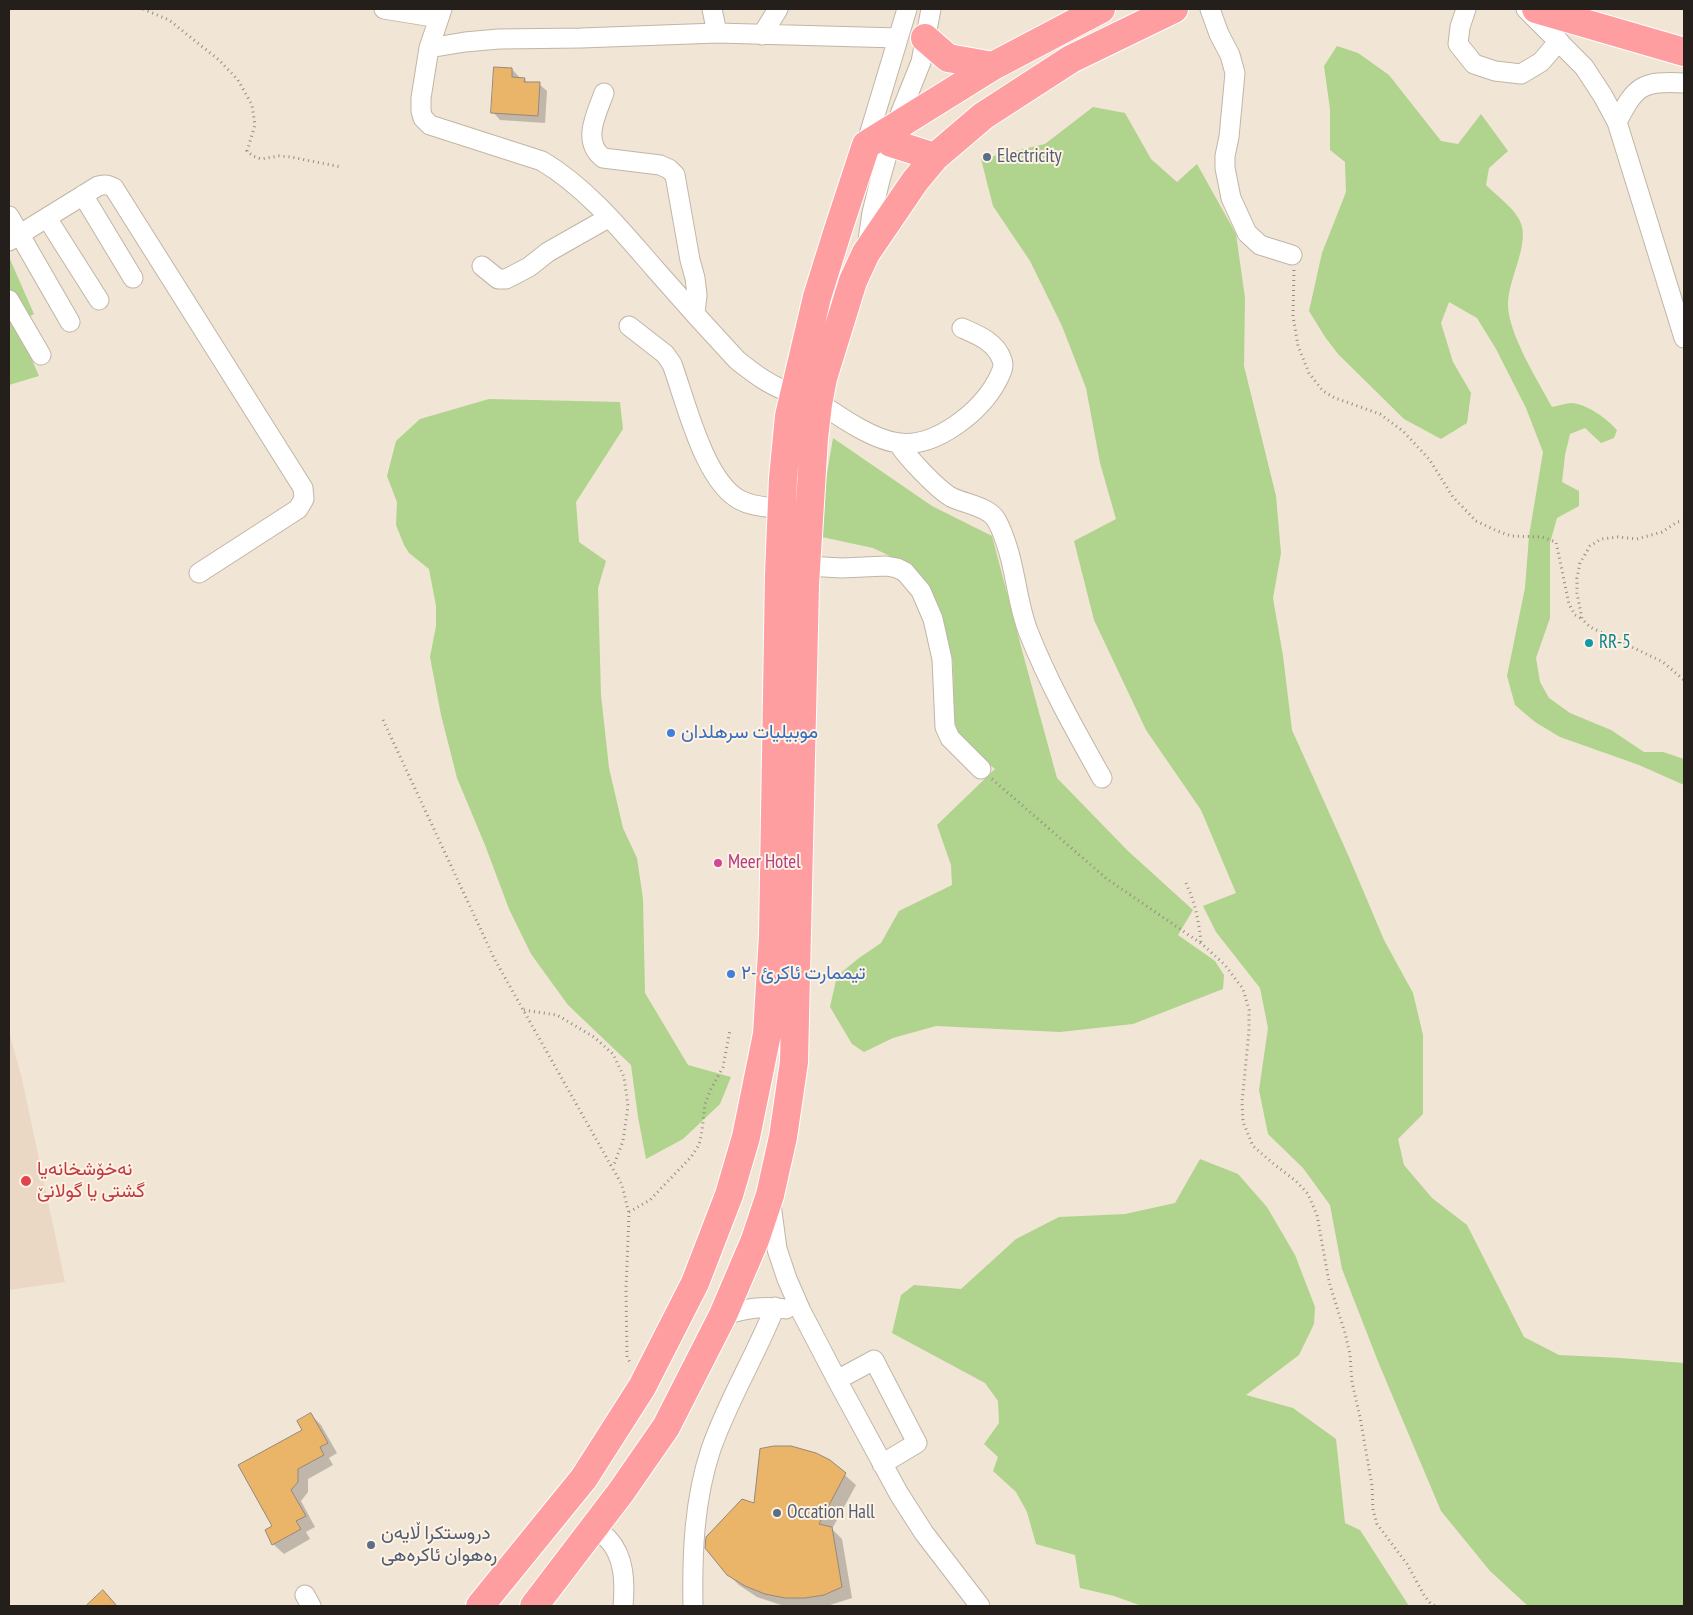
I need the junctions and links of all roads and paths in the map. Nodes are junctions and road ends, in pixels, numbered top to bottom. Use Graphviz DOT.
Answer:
graph roads {
  1 [pos="143,9"];
  2 [pos="384,9"];
  3 [pos="712,9"];
  4 [pos="778,9"];
  5 [pos="907,9"];
  6 [pos="931,9"];
  7 [pos="1101,9"];
  8 [pos="1174,9"];
  9 [pos="1210,9"];
  10 [pos="1466,9"];
  11 [pos="1526,9"];
  12 [pos="1536,9"];
  13 [pos="441,14"];
  14 [pos="717,33"];
  15 [pos="762,35"];
  16 [pos="898,38"];
  17 [pos="925,38"];
  18 [pos="1559,41"];
  19 [pos="429,48"];
  20 [pos="1684,52"];
  21 [pos="993,66"];
  22 [pos="1684,83"];
  23 [pos="604,93"];
  24 [pos="1617,122"];
  25 [pos="884,139"];
  26 [pos="935,157"];
  27 [pos="341,167"];
  28 [pos="83,195"];
  29 [pos="9,216"];
  30 [pos="47,218"];
  31 [pos="608,218"];
  32 [pos="14,238"];
  33 [pos="866,253"];
  34 [pos="1292,255"];
  35 [pos="482,266"];
  36 [pos="133,278"];
  37 [pos="9,300"];
  38 [pos="98,300"];
  39 [pos="695,314"];
  40 [pos="70,322"];
  41 [pos="629,326"];
  42 [pos="962,328"];
  43 [pos="1684,338"];
  44 [pos="41,355"];
  45 [pos="806,398"];
  46 [pos="898,443"];
  47 [pos="782,509"];
  48 [pos="1684,521"];
  49 [pos="806,566"];
  50 [pos="199,573"];
  51 [pos="1582,618"];
  52 [pos="1684,680"];
  53 [pos="383,720"];
  54 [pos="981,769"];
  55 [pos="1102,778"];
  56 [pos="1186,883"];
  57 [pos="1202,944"];
  58 [pos="524,1010"];
  59 [pos="730,1030"];
  60 [pos="613,1168"];
  61 [pos="770,1195"];
  62 [pos="629,1212"];
  63 [pos="775,1307"];
  64 [pos="802,1311"];
  65 [pos="723,1315"];
  66 [pos="838,1380"];
  67 [pos="642,1387"];
  68 [pos="882,1464"];
  69 [pos="593,1526"];
  70 [pos="480,1606"];
  71 [pos="534,1606"];
  72 [pos="623,1606"];
  73 [pos="693,1606"];
  74 [pos="980,1606"];
  75 [pos="1435,1606"];
  1 -- 27 [label="path"];
  2 -- 13 [label="street"];
  3 -- 14 [label="street"];
  4 -- 15 [label="street"];
  5 -- 16 [label="street"];
  6 -- 17 [label="street"];
  7 -- 21 [label="highway"];
  8 -- 26 [label="highway"];
  9 -- 34 [label="street"];
  10 -- 18 [label="street"];
  11 -- 18 [label="street"];
  12 -- 20 [label="highway"];
  13 -- 19 [label="street"];
  14 -- 15 [label="street"];
  14 -- 19 [label="street"];
  15 -- 16 [label="street"];
  16 -- 25 [label="street"];
  17 -- 21 [label="highway"];
  17 -- 25 [label="street"];
  18 -- 24 [label="street"];
  19 -- 31 [label="street"];
  21 -- 25 [label="highway"];
  22 -- 24 [label="street"];
  23 -- 39 [label="street"];
  24 -- 43 [label="street"];
  25 -- 26 [label="highway"];
  25 -- 33 [label="street"];
  25 -- 45 [label="highway"];
  26 -- 33 [label="highway"];
  28 -- 30 [label="street"];
  28 -- 36 [label="street"];
  28 -- 50 [label="street"];
  29 -- 32 [label="street"];
  30 -- 32 [label="street"];
  30 -- 38 [label="street"];
  31 -- 35 [label="street"];
  31 -- 39 [label="street"];
  32 -- 40 [label="street"];
  33 -- 45 [label="highway"];
  34 -- 51 [label="path"];
  37 -- 44 [label="street"];
  39 -- 45 [label="street"];
  41 -- 47 [label="street"];
  42 -- 46 [label="street"];
  45 -- 46 [label="street"];
  45 -- 47 [label="highway"];
  45 -- 49 [label="highway"];
  46 -- 55 [label="street"];
  47 -- 67 [label="highway"];
  48 -- 51 [label="path"];
  49 -- 54 [label="street"];
  49 -- 61 [label="highway"];
  51 -- 52 [label="path"];
  53 -- 58 [label="path"];
  54 -- 57 [label="path"];
  56 -- 57 [label="path"];
  57 -- 75 [label="path"];
  58 -- 60 [label="path"];
  58 -- 60 [label="path"];
  59 -- 62 [label="path"];
  60 -- 62 [label="path"];
  61 -- 64 [label="street"];
  61 -- 65 [label="highway"];
  62 -- 67 [label="path"];
  63 -- 64 [label="street"];
  63 -- 65 [label="street"];
  63 -- 73 [label="street"];
  64 -- 66 [label="street"];
  65 -- 69 [label="highway"];
  66 -- 68 [label="street"];
  66 -- 68 [label="street"];
  67 -- 70 [label="highway"];
  68 -- 74 [label="street"];
  69 -- 71 [label="highway"];
  69 -- 72 [label="street"];
}
